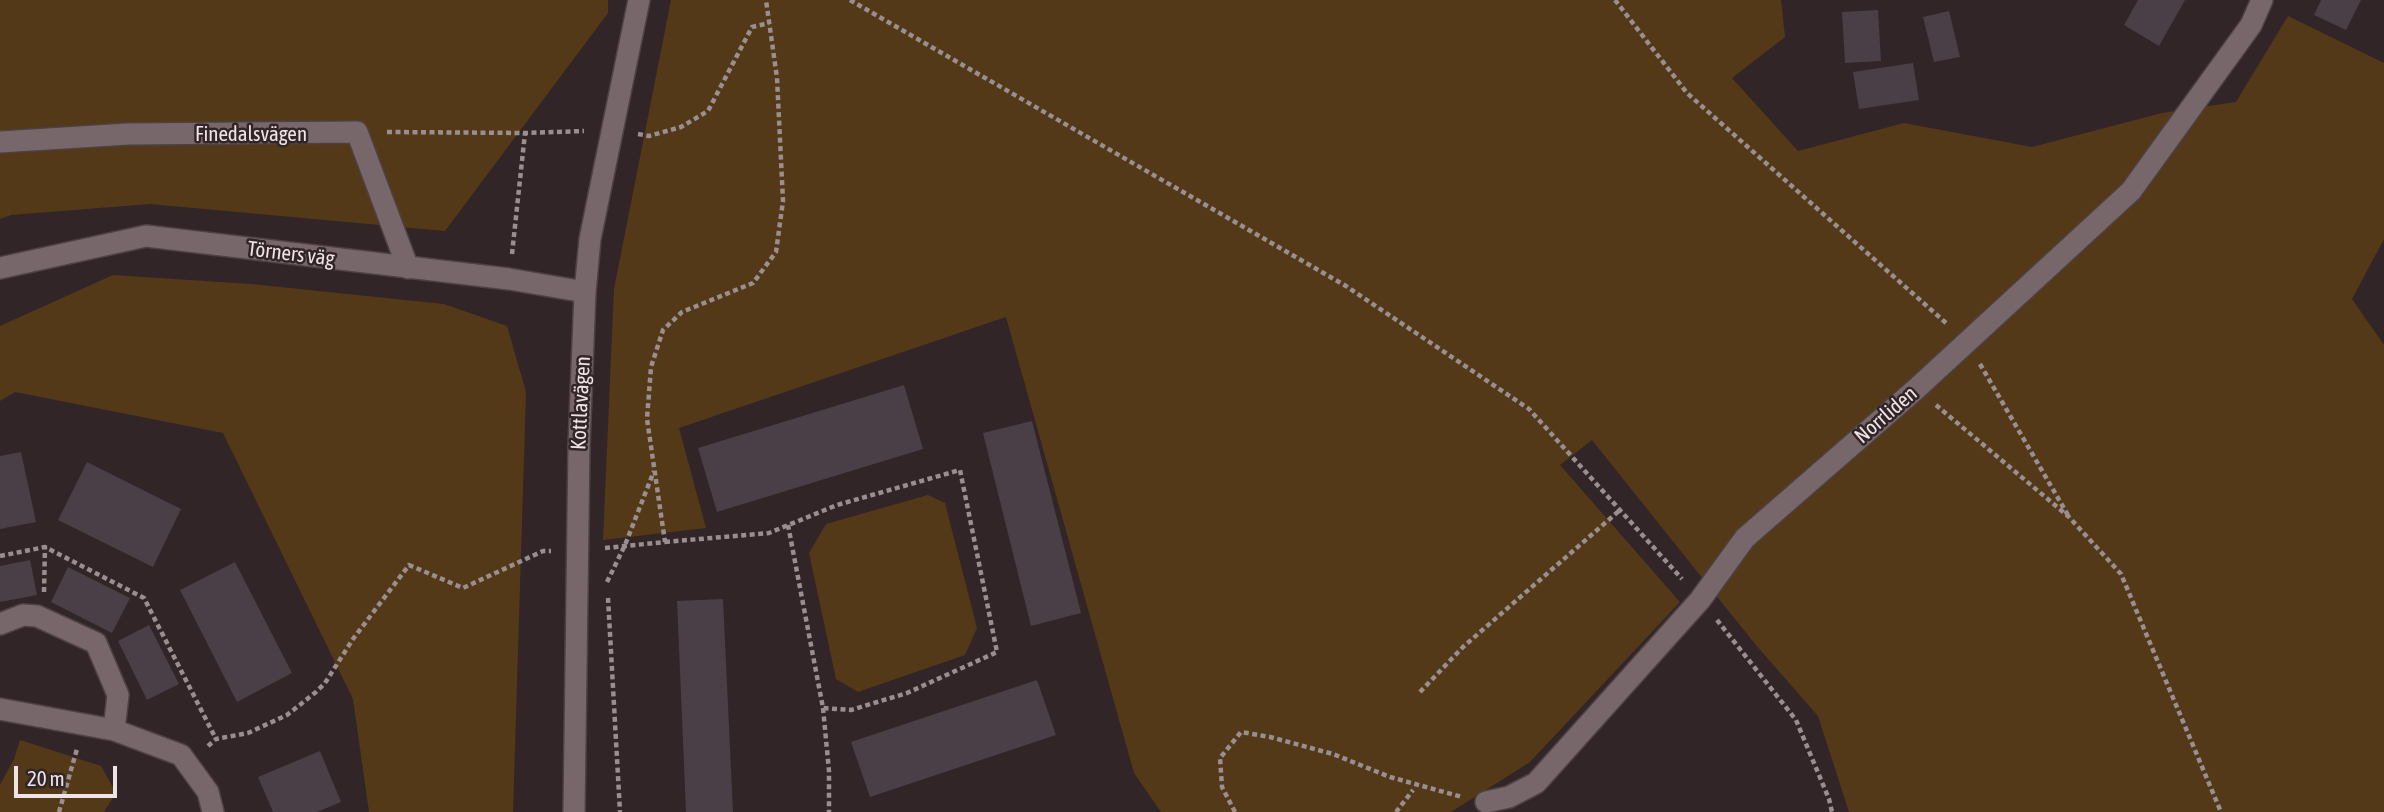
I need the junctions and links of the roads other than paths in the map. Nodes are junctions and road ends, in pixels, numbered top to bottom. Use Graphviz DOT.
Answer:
graph roads {
  1 [pos="639,0"];
  2 [pos="2262,0"];
  3 [pos="0,142"];
  4 [pos="0,268"];
  5 [pos="408,268"];
  6 [pos="585,292"];
  7 [pos="0,624"];
  8 [pos="0,709"];
  9 [pos="114,730"];
  10 [pos="1486,802"];
  11 [pos="213,812"];
  12 [pos="574,812"];
  1 -- 6 [label="street, Kottlavägen"];
  2 -- 10 [label="street, Norrliden"];
  3 -- 5 [label="street, Finedalsvägen"];
  4 -- 5 [label="street, Törners väg"];
  5 -- 6 [label="street, Törners väg"];
  6 -- 12 [label="street, Kottlavägen"];
  7 -- 9 [label="street"];
  8 -- 9 [label="street"];
  9 -- 11 [label="street"];
}
